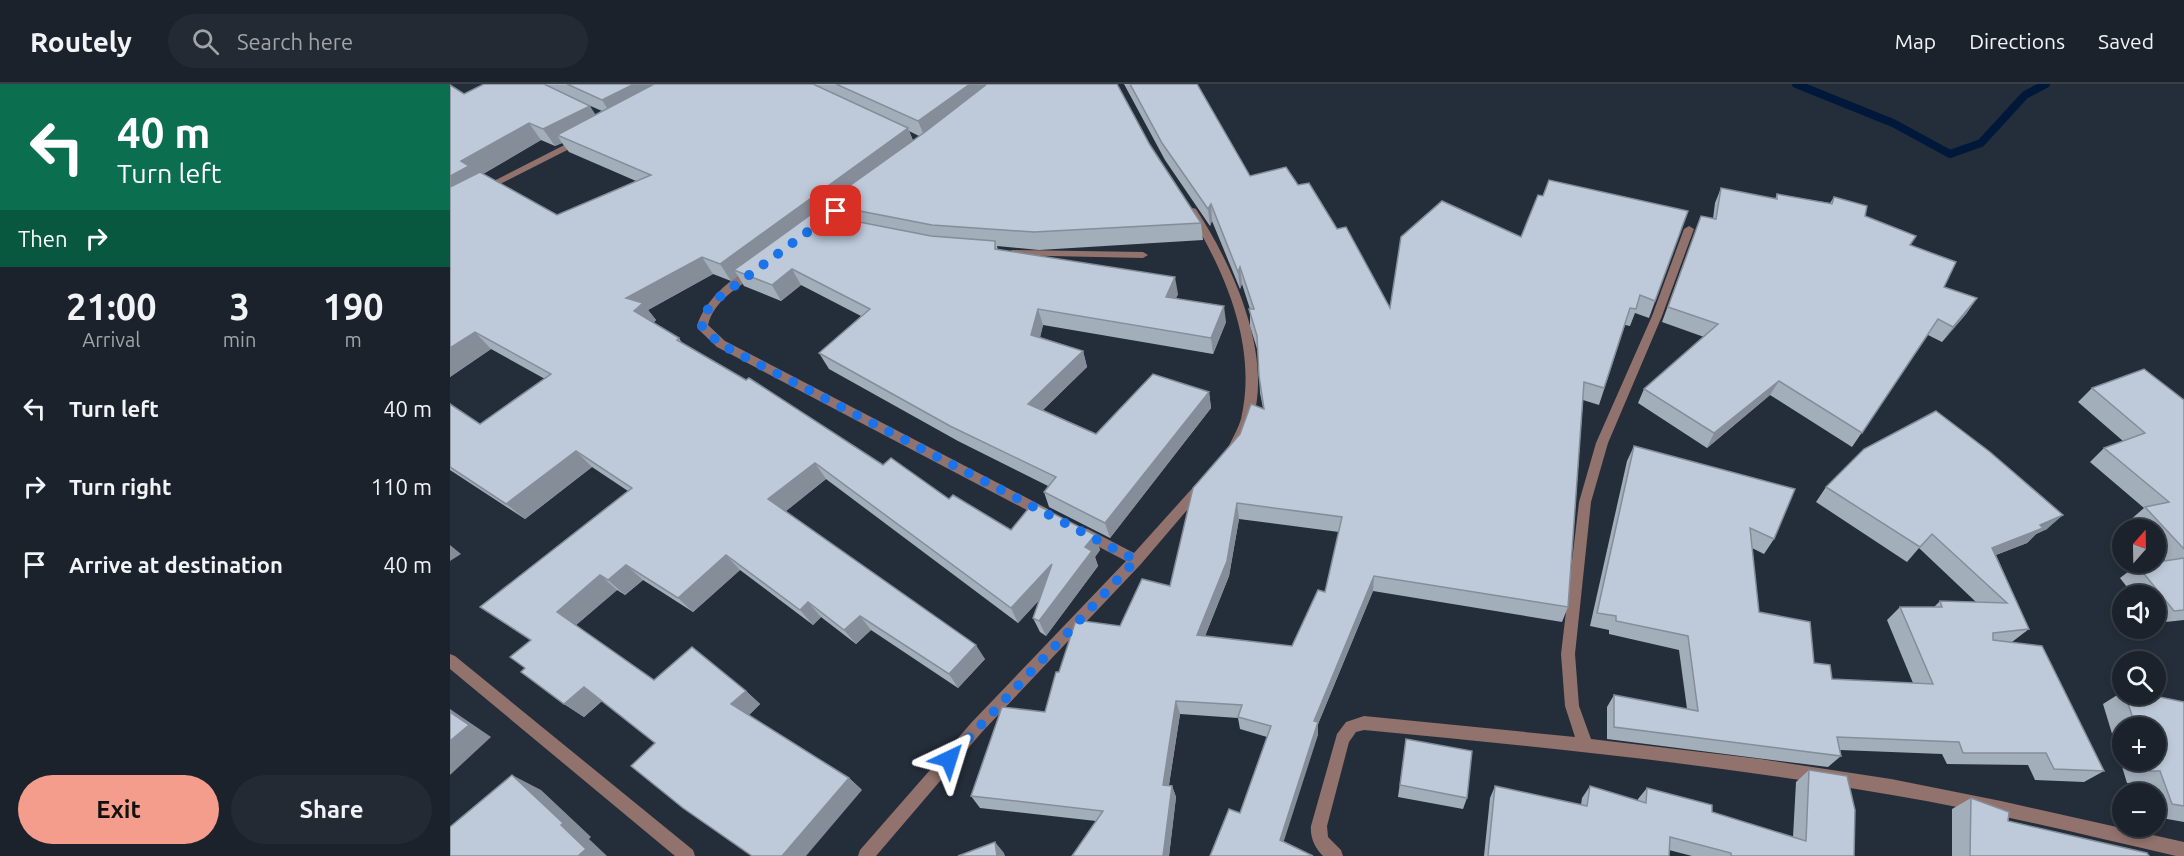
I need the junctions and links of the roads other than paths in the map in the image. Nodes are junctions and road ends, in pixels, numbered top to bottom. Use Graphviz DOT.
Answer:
graph roads {
  1 [pos="594,133"];
  2 [pos="478,192"];
  3 [pos="1184,199"];
  4 [pos="1689,229"];
  5 [pos="1006,253"];
  6 [pos="1143,255"];
  7 [pos="764,264"];
  8 [pos="1228,455"];
  9 [pos="1205,481"];
  10 [pos="1053,517"];
  11 [pos="1074,528"];
  12 [pos="1136,560"];
  13 [pos="450,660"];
  14 [pos="1585,744"];
  15 [pos="2184,850"];
  16 [pos="687,856"];
  17 [pos="866,856"];
  18 [pos="1335,856"];
  1 -- 2 [label="street"];
  3 -- 8 [label="street"];
  4 -- 14 [label="street"];
  5 -- 6 [label="street"];
  7 -- 10 [label="street"];
  9 -- 12 [label="street"];
  11 -- 12 [label="street"];
  12 -- 17 [label="street"];
  13 -- 16 [label="street"];
  14 -- 15 [label="street"];
  14 -- 18 [label="street"];
}
